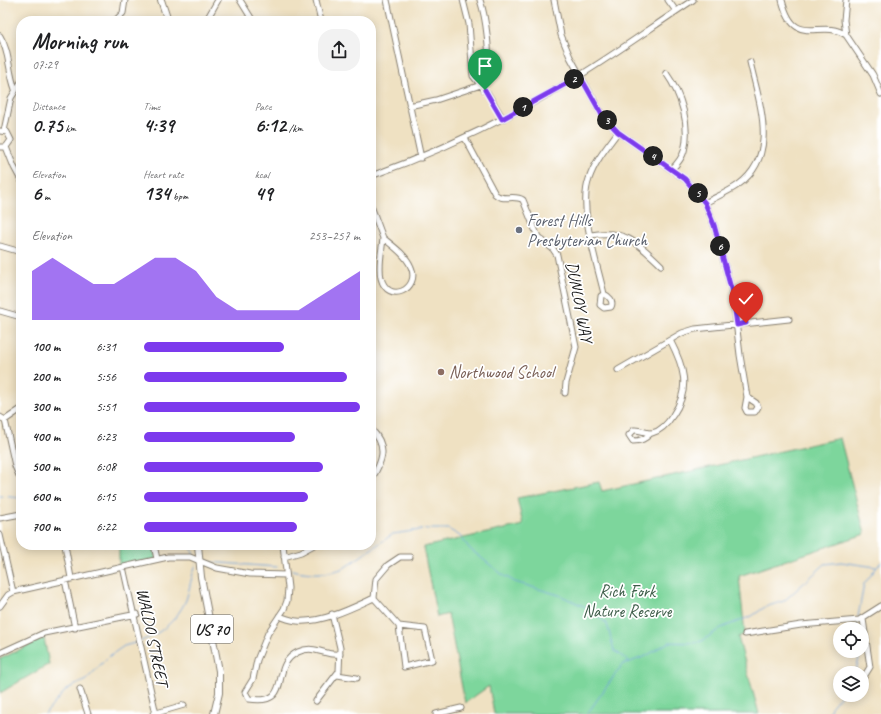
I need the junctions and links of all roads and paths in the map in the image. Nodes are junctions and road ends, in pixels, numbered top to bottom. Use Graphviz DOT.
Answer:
graph roads {
  1 [pos="124,0"];
  2 [pos="161,0"];
  3 [pos="218,0"];
  4 [pos="240,0"];
  5 [pos="316,0"];
  6 [pos="387,0"];
  7 [pos="463,0"];
  8 [pos="480,0"];
  9 [pos="554,0"];
  10 [pos="668,0"];
  11 [pos="693,0"];
  12 [pos="782,0"];
  13 [pos="846,0"];
  14 [pos="676,11"];
  15 [pos="119,16"];
  16 [pos="166,16"];
  17 [pos="209,16"];
  18 [pos="250,16"];
  19 [pos="320,16"];
  20 [pos="844,20"];
  21 [pos="830,29"];
  22 [pos="846,35"];
  23 [pos="0,36"];
  24 [pos="750,62"];
  25 [pos="666,73"];
  26 [pos="580,76"];
  27 [pos="481,85"];
  28 [pos="15,89"];
  29 [pos="881,94"];
  30 [pos="409,106"];
  31 [pos="502,119"];
  32 [pos="2,131"];
  33 [pos="618,132"];
  34 [pos="465,138"];
  35 [pos="3,147"];
  36 [pos="421,158"];
  37 [pos="672,169"];
  38 [pos="16,171"];
  39 [pos="376,174"];
  40 [pos="705,203"];
  41 [pos="376,219"];
  42 [pos="591,235"];
  43 [pos="383,238"];
  44 [pos="0,246"];
  45 [pos="16,251"];
  46 [pos="660,265"];
  47 [pos="604,294"];
  48 [pos="0,311"];
  49 [pos="16,316"];
  50 [pos="789,319"];
  51 [pos="737,325"];
  52 [pos="670,340"];
  53 [pos="618,370"];
  54 [pos="565,393"];
  55 [pos="747,397"];
  56 [pos="16,412"];
  57 [pos="2,419"];
  58 [pos="650,434"];
  59 [pos="376,435"];
  60 [pos="16,468"];
  61 [pos="376,472"];
  62 [pos="16,515"];
  63 [pos="0,518"];
  64 [pos="0,535"];
  65 [pos="66,550"];
  66 [pos="155,550"];
  67 [pos="198,550"];
  68 [pos="283,550"];
  69 [pos="305,550"];
  70 [pos="284,557"];
  71 [pos="410,557"];
  72 [pos="157,559"];
  73 [pos="199,560"];
  74 [pos="123,566"];
  75 [pos="286,575"];
  76 [pos="71,578"];
  77 [pos="65,580"];
  78 [pos="13,592"];
  79 [pos="374,598"];
  80 [pos="0,606"];
  81 [pos="881,606"];
  82 [pos="135,614"];
  83 [pos="332,614"];
  84 [pos="279,616"];
  85 [pos="863,618"];
  86 [pos="399,626"];
  87 [pos="75,628"];
  88 [pos="745,634"];
  89 [pos="0,653"];
  90 [pos="340,654"];
  91 [pos="869,669"];
  92 [pos="337,675"];
  93 [pos="357,678"];
  94 [pos="80,689"];
  95 [pos="316,701"];
  96 [pos="184,705"];
  97 [pos="461,708"];
  98 [pos="88,714"];
  99 [pos="155,714"];
  100 [pos="214,714"];
  101 [pos="436,714"];
  1 -- 15 [label="street"];
  2 -- 16 [label="main road"];
  3 -- 17 [label="street"];
  4 -- 18 [label="street"];
  5 -- 19 [label="street"];
  6 -- 30 [label="street"];
  7 -- 27 [label="street"];
  8 -- 27 [label="street"];
  9 -- 26 [label="street"];
  10 -- 14 [label="street"];
  11 -- 14 [label="street"];
  12 -- 21 [label="street"];
  13 -- 20 [label="street"];
  14 -- 26 [label="street"];
  20 -- 21 [label="street"];
  20 -- 22 [label="street"];
  21 -- 22 [label="street"];
  22 -- 29 [label="street"];
  23 -- 28 [label="street"];
  24 -- 40 [label="street"];
  25 -- 37 [label="street"];
  26 -- 31 [label="street"];
  26 -- 33 [label="street"];
  27 -- 30 [label="street"];
  27 -- 31 [label="street"];
  28 -- 32 [label="street"];
  30 -- 36 [label="street"];
  31 -- 34 [label="street"];
  32 -- 35 [label="street"];
  33 -- 37 [label="street"];
  33 -- 42 [label="street"];
  34 -- 36 [label="street"];
  34 -- 54 [label="street, DUNLOY WAY"];
  35 -- 38 [label="street"];
  36 -- 39 [label="street"];
  37 -- 40 [label="street"];
  40 -- 51 [label="street"];
  41 -- 43 [label="street"];
  42 -- 46 [label="street"];
  42 -- 47 [label="street"];
  43 -- 43 [label="street"];
  44 -- 45 [label="street"];
  48 -- 49 [label="street"];
  50 -- 51 [label="street"];
  51 -- 52 [label="street"];
  51 -- 55 [label="street"];
  52 -- 53 [label="street"];
  52 -- 58 [label="street"];
  56 -- 57 [label="street"];
  57 -- 60 [label="street"];
  59 -- 61 [label="street"];
  62 -- 63 [label="street"];
  64 -- 78 [label="street"];
  65 -- 76 [label="street"];
  66 -- 72 [label="street"];
  67 -- 73 [label="main road, US 70"];
  68 -- 70 [label="street"];
  69 -- 70 [label="street"];
  70 -- 75 [label="street"];
  71 -- 79 [label="street"];
  72 -- 73 [label="street"];
  72 -- 74 [label="street"];
  73 -- 75 [label="street"];
  73 -- 100 [label="main road, US 70"];
  74 -- 76 [label="street"];
  74 -- 82 [label="street, WALDO STREET"];
  75 -- 84 [label="street"];
  76 -- 77 [label="street"];
  77 -- 78 [label="street"];
  77 -- 87 [label="street"];
  78 -- 80 [label="street"];
  79 -- 83 [label="street"];
  79 -- 86 [label="street"];
  81 -- 85 [label="street"];
  82 -- 87 [label="street"];
  82 -- 99 [label="street, WALDO STREET"];
  83 -- 84 [label="street"];
  83 -- 90 [label="street"];
  84 -- 90 [label="street"];
  85 -- 88 [label="street"];
  85 -- 91 [label="street"];
  86 -- 86 [label="street"];
  87 -- 89 [label="street"];
  90 -- 92 [label="street"];
  92 -- 93 [label="street"];
  92 -- 95 [label="street"];
  94 -- 98 [label="street"];
  96 -- 99 [label="street"];
  97 -- 101 [label="street"];
}
